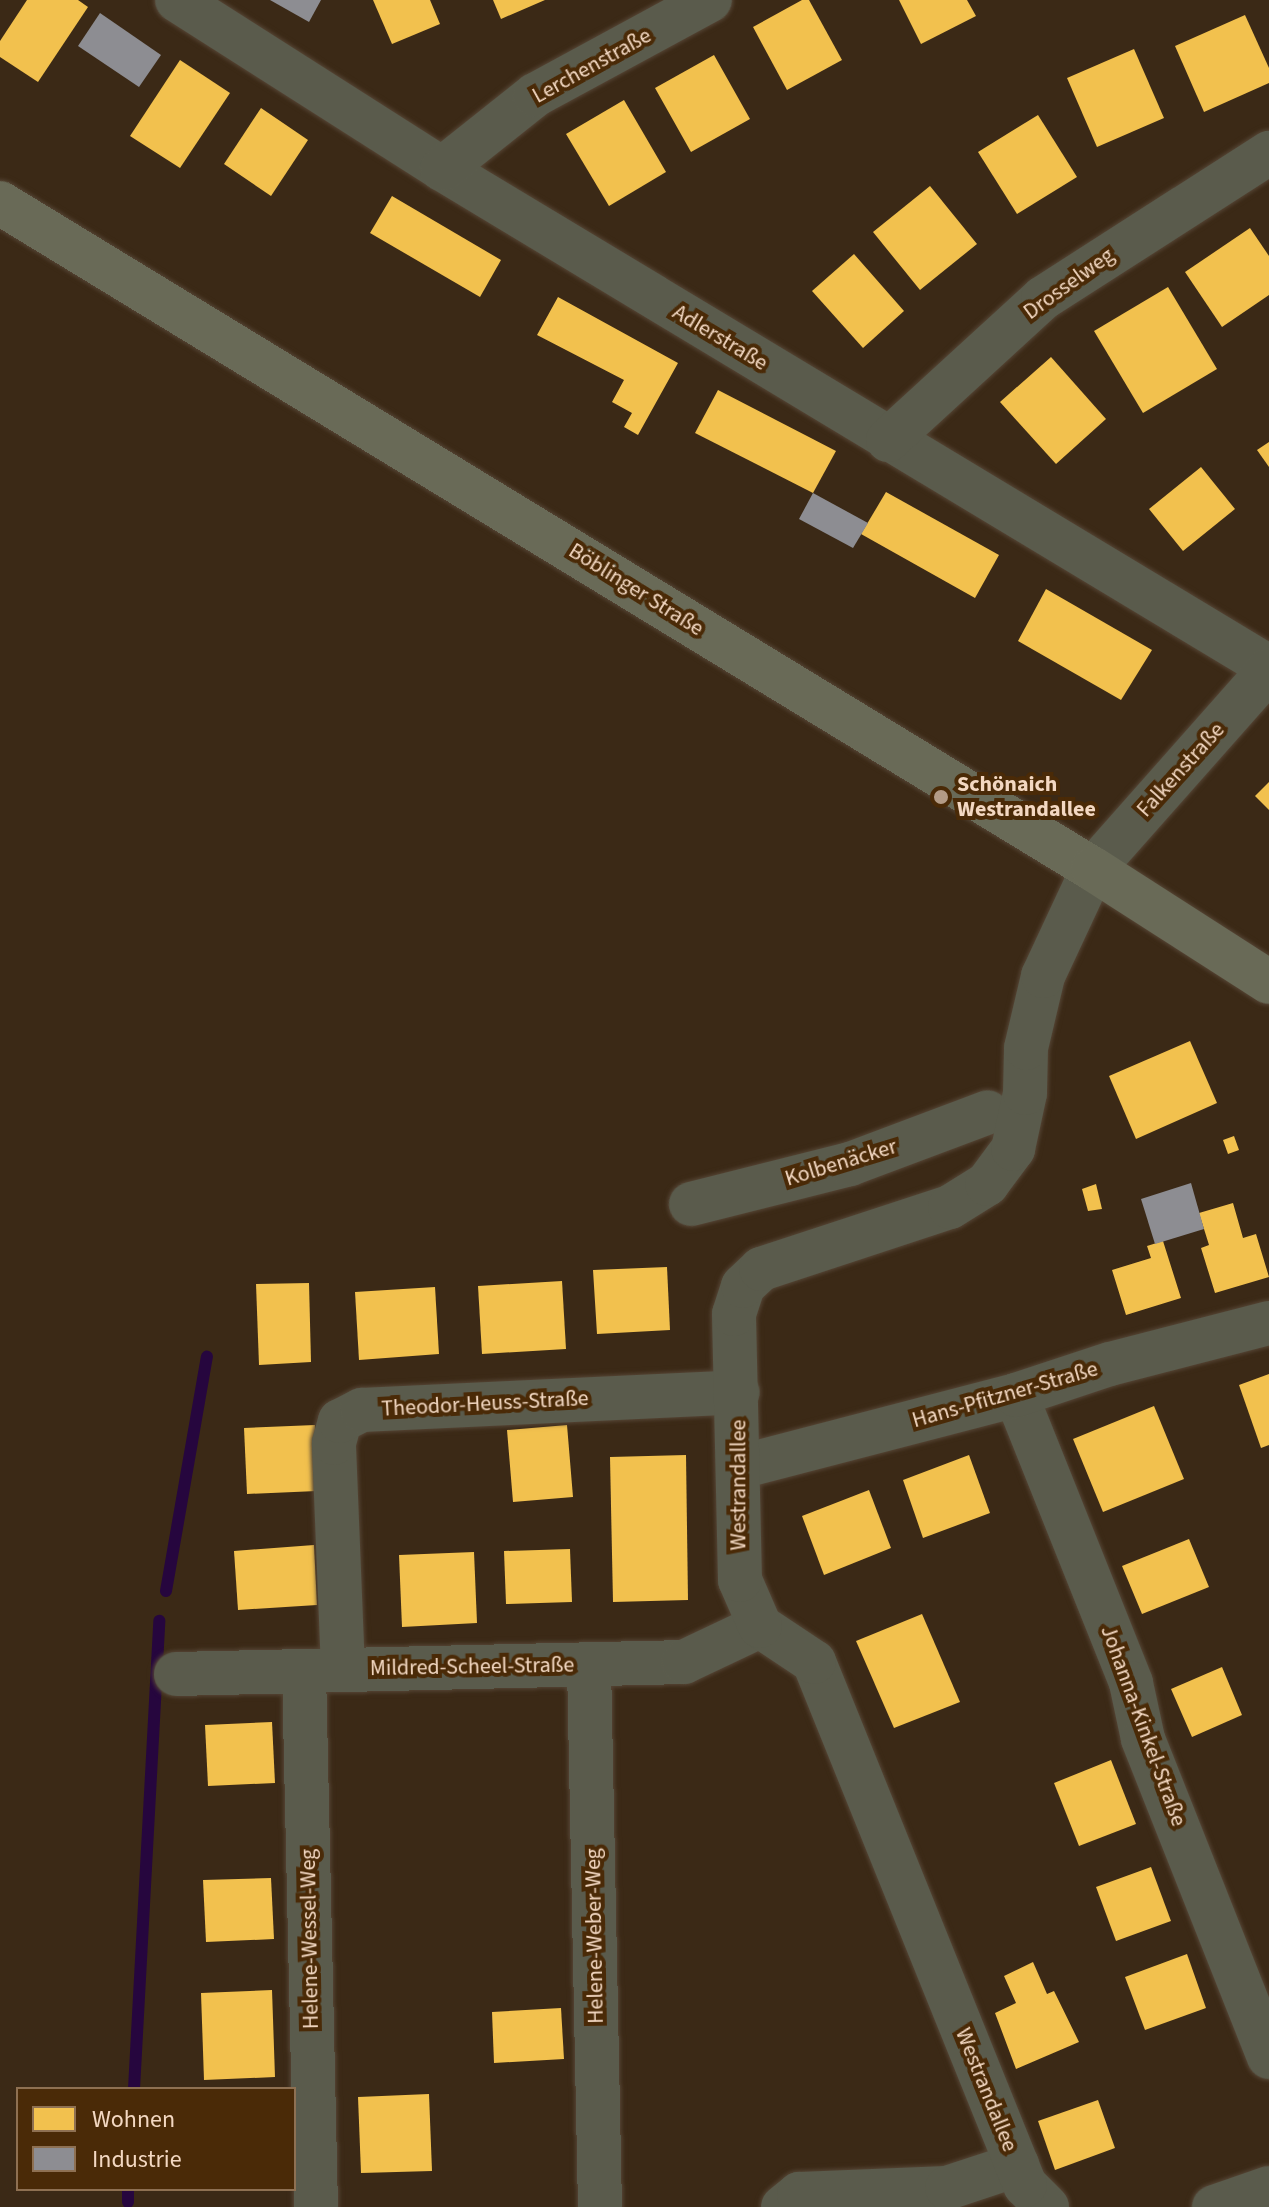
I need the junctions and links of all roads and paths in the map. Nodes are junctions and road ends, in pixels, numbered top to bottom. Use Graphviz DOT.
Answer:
graph roads {
  1 [pos="177,0"];
  2 [pos="710,0"];
  3 [pos="1269,153"];
  4 [pos="442,169"];
  5 [pos="0,203"];
  6 [pos="888,440"];
  7 [pos="1269,668"];
  8 [pos="1093,869"];
  9 [pos="1269,982"];
  10 [pos="988,1112"];
  11 [pos="691,1204"];
  12 [pos="1269,1323"];
  13 [pos="738,1392"];
  14 [pos="1016,1395"];
  15 [pos="740,1467"];
  16 [pos="760,1626"];
  17 [pos="589,1665"];
  18 [pos="323,1670"];
  19 [pos="176,1674"];
  20 [pos="1269,2057"];
  21 [pos="1017,2165"];
  22 [pos="1269,2188"];
  23 [pos="316,2207"];
  24 [pos="600,2207"];
  25 [pos="783,2207"];
  26 [pos="1047,2207"];
  27 [pos="1214,2207"];
  1 -- 4 [label="street, Adlerstraße"];
  2 -- 4 [label="street, Lerchenstraße"];
  3 -- 6 [label="street, Drosselweg"];
  4 -- 6 [label="street, Adlerstraße"];
  5 -- 8 [label="main road, Böblinger Straße"];
  6 -- 7 [label="street, Adlerstraße"];
  7 -- 8 [label="street, Falkenstraße"];
  8 -- 9 [label="main road, Böblinger Straße"];
  8 -- 13 [label="street, Westrandallee"];
  10 -- 11 [label="street, Kolbenäcker"];
  12 -- 14 [label="street, Hans-Pfitzner-Straße"];
  13 -- 15 [label="street, Westrandallee"];
  13 -- 18 [label="street, Theodor-Heuss-Straße"];
  14 -- 15 [label="street, Hans-Pfitzner-Straße"];
  14 -- 20 [label="street, Johanna-Kinkel-Straße"];
  15 -- 16 [label="street, Westrandallee"];
  16 -- 17 [label="street, Mildred-Scheel-Straße"];
  16 -- 21 [label="street, Westrandallee"];
  17 -- 18 [label="street, Mildred-Scheel-Straße"];
  17 -- 24 [label="street, Helene-Weber-Weg"];
  18 -- 19 [label="street, Mildred-Scheel-Straße"];
  18 -- 23 [label="street, Helene-Wessel-Weg"];
  21 -- 25 [label="street"];
  21 -- 26 [label="street, Westrandallee"];
  22 -- 27 [label="street"];
}
